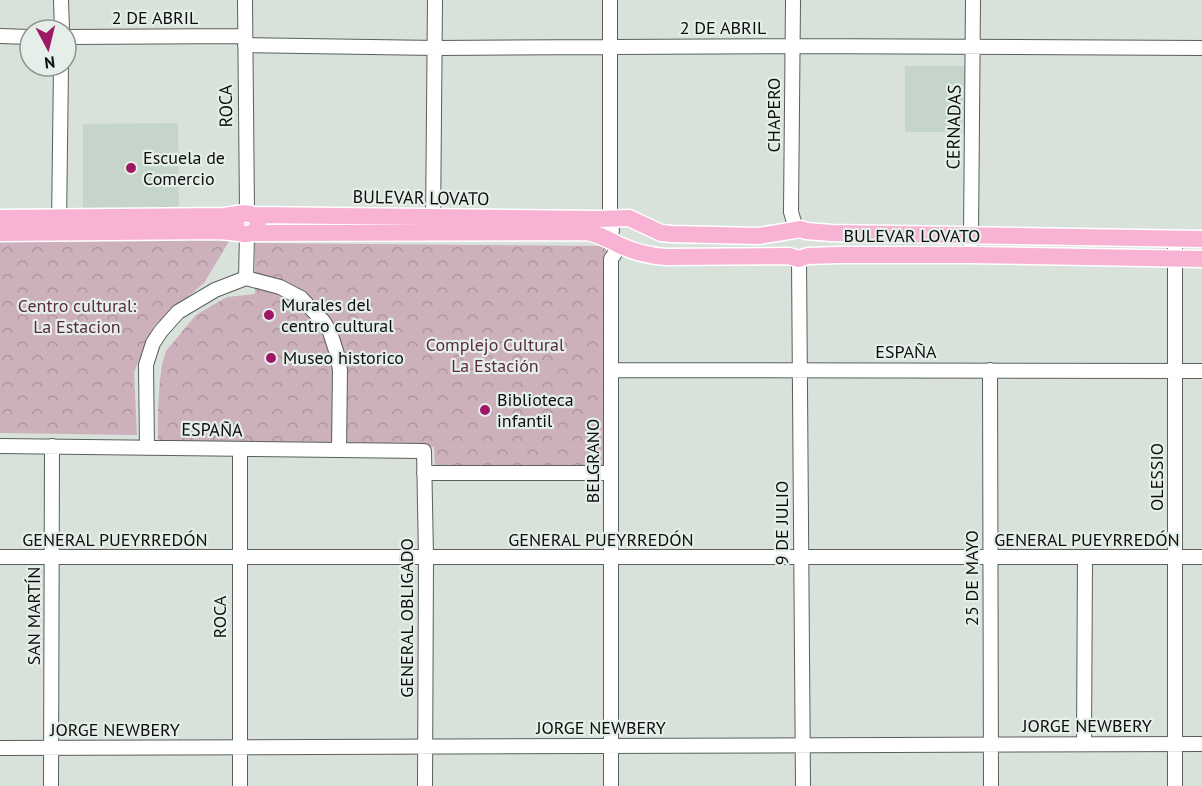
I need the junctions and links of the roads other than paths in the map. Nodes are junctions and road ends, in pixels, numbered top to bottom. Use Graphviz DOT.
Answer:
graph roads {
  1 [pos="61,0"];
  2 [pos="245,0"];
  3 [pos="435,0"];
  4 [pos="610,0"];
  5 [pos="793,0"];
  6 [pos="973,0"];
  7 [pos="62,18"];
  8 [pos="0,36"];
  9 [pos="18,37"];
  10 [pos="78,37"];
  11 [pos="245,41"];
  12 [pos="793,46"];
  13 [pos="973,46"];
  14 [pos="610,47"];
  15 [pos="436,48"];
  16 [pos="1202,48"];
  17 [pos="61,78"];
  18 [pos="247,214"];
  19 [pos="0,219"];
  20 [pos="433,225"];
  21 [pos="58,226"];
  22 [pos="798,230"];
  23 [pos="620,232"];
  24 [pos="0,233"];
  25 [pos="247,233"];
  26 [pos="971,236"];
  27 [pos="1175,239"];
  28 [pos="1202,239"];
  29 [pos="970,255"];
  30 [pos="799,257"];
  31 [pos="1176,258"];
  32 [pos="1202,259"];
  33 [pos="246,278"];
  34 [pos="611,370"];
  35 [pos="800,370"];
  36 [pos="990,370"];
  37 [pos="1175,371"];
  38 [pos="1202,371"];
  39 [pos="0,446"];
  40 [pos="52,446"];
  41 [pos="147,447"];
  42 [pos="240,448"];
  43 [pos="339,450"];
  44 [pos="424,451"];
  45 [pos="424,473"];
  46 [pos="611,473"];
  47 [pos="0,557"];
  48 [pos="426,557"];
  49 [pos="802,557"];
  50 [pos="1175,557"];
  51 [pos="1202,557"];
  52 [pos="52,558"];
  53 [pos="240,558"];
  54 [pos="611,558"];
  55 [pos="990,558"];
  56 [pos="1085,558"];
  57 [pos="1084,744"];
  58 [pos="1175,744"];
  59 [pos="1202,744"];
  60 [pos="803,745"];
  61 [pos="991,745"];
  62 [pos="425,746"];
  63 [pos="611,746"];
  64 [pos="0,748"];
  65 [pos="51,748"];
  66 [pos="240,748"];
  67 [pos="51,786"];
  68 [pos="240,786"];
  69 [pos="425,786"];
  70 [pos="611,786"];
  71 [pos="803,786"];
  72 [pos="991,786"];
  73 [pos="1175,786"];
  1 -- 7 [label="street"];
  2 -- 11 [label="street, ROCA"];
  3 -- 15 [label="street"];
  4 -- 14 [label="street, BELGRANO"];
  5 -- 12 [label="street, CHAPERO"];
  6 -- 13 [label="street, CERNADAS"];
  8 -- 9 [label="street"];
  10 -- 11 [label="street, 2 DE ABRIL"];
  11 -- 15 [label="street, 2 DE ABRIL"];
  11 -- 18 [label="street, ROCA"];
  12 -- 13 [label="street, 2 DE ABRIL"];
  12 -- 14 [label="street, 2 DE ABRIL"];
  12 -- 22 [label="street, CHAPERO"];
  13 -- 16 [label="street, 2 DE ABRIL"];
  13 -- 26 [label="street, CERNADAS"];
  14 -- 15 [label="street, 2 DE ABRIL"];
  14 -- 23 [label="street, BELGRANO"];
  15 -- 20 [label="street"];
  17 -- 21 [label="street"];
  18 -- 20 [label="main road, BULEVAR LOVATO"];
  18 -- 21 [label="main road, BULEVAR LOVATO"];
  18 -- 25 [label="main road, ROCA"];
  19 -- 21 [label="main road, BULEVAR LOVATO"];
  20 -- 23 [label="main road, BULEVAR LOVATO"];
  20 -- 23 [label="main road, BULEVAR LOVATO"];
  20 -- 25 [label="main road, BULEVAR LOVATO"];
  21 -- 24 [label="main road, BULEVAR LOVATO"];
  21 -- 25 [label="main road, BULEVAR LOVATO"];
  22 -- 23 [label="main road, BULEVAR LOVATO"];
  22 -- 26 [label="main road, BULEVAR LOVATO"];
  22 -- 30 [label="main road, 9 DE JULIO"];
  22 -- 30 [label="main road, 9 DE JULIO"];
  23 -- 30 [label="main road, BULEVAR LOVATO"];
  23 -- 34 [label="street, BELGRANO"];
  25 -- 33 [label="street, ROCA"];
  26 -- 27 [label="main road, BULEVAR LOVATO"];
  26 -- 29 [label="street, CERNADAS"];
  27 -- 28 [label="main road, BULEVAR LOVATO"];
  27 -- 31 [label="street, OLESSIO"];
  29 -- 30 [label="main road, BULEVAR LOVATO"];
  29 -- 31 [label="main road, BULEVAR LOVATO"];
  30 -- 35 [label="street, 9 DE JULIO"];
  31 -- 32 [label="main road, BULEVAR LOVATO"];
  31 -- 37 [label="street, OLESSIO"];
  33 -- 41 [label="street"];
  33 -- 43 [label="street"];
  34 -- 35 [label="street, ESPAÑA"];
  34 -- 46 [label="street, BELGRANO"];
  35 -- 36 [label="street, ESPAÑA"];
  35 -- 49 [label="street, 9 DE JULIO"];
  36 -- 37 [label="street, ESPAÑA"];
  36 -- 55 [label="street, 25 DE MAYO"];
  37 -- 38 [label="street, ESPAÑA"];
  37 -- 50 [label="street, OLESSIO"];
  39 -- 40 [label="street, ESPAÑA"];
  40 -- 41 [label="street, ESPAÑA"];
  40 -- 52 [label="street, SAN MARTÍN"];
  41 -- 42 [label="street, ESPAÑA"];
  42 -- 43 [label="street, ESPAÑA"];
  42 -- 53 [label="street, ROCA"];
  43 -- 44 [label="street, ESPAÑA"];
  44 -- 45 [label="street, GENERAL OBLIGADO"];
  45 -- 46 [label="street"];
  45 -- 48 [label="street, GENERAL OBLIGADO"];
  46 -- 54 [label="street, BELGRANO"];
  47 -- 52 [label="street, GENERAL PUEYRREDÓN"];
  48 -- 53 [label="street, GENERAL PUEYRREDÓN"];
  48 -- 54 [label="street, GENERAL PUEYRREDÓN"];
  48 -- 62 [label="street, GENERAL OBLIGADO"];
  49 -- 54 [label="street, GENERAL PUEYRREDÓN"];
  49 -- 55 [label="street, GENERAL PUEYRREDÓN"];
  49 -- 60 [label="street, 9 DE JULIO"];
  50 -- 51 [label="street, GENERAL PUEYRREDÓN"];
  50 -- 56 [label="street, GENERAL PUEYRREDÓN"];
  50 -- 58 [label="street, OLESSIO"];
  52 -- 53 [label="street, GENERAL PUEYRREDÓN"];
  52 -- 65 [label="street, SAN MARTÍN"];
  53 -- 66 [label="street, ROCA"];
  54 -- 63 [label="street, BELGRANO"];
  55 -- 56 [label="street, GENERAL PUEYRREDÓN"];
  55 -- 61 [label="street, 25 DE MAYO"];
  56 -- 57 [label="street"];
  57 -- 58 [label="street, JORGE NEWBERY"];
  57 -- 61 [label="street, JORGE NEWBERY"];
  58 -- 59 [label="street, JORGE NEWBERY"];
  58 -- 73 [label="street, OLESSIO"];
  60 -- 61 [label="street, JORGE NEWBERY"];
  60 -- 63 [label="street, JORGE NEWBERY"];
  60 -- 71 [label="street, 9 DE JULIO"];
  61 -- 72 [label="street, 25 DE MAYO"];
  62 -- 63 [label="street, JORGE NEWBERY"];
  62 -- 66 [label="street, JORGE NEWBERY"];
  62 -- 69 [label="street, GENERAL OBLIGADO"];
  63 -- 70 [label="street, BELGRANO"];
  64 -- 65 [label="street, JORGE NEWBERY"];
  65 -- 66 [label="street, JORGE NEWBERY"];
  65 -- 67 [label="street, SAN MARTÍN"];
  66 -- 68 [label="street, ROCA"];
}
